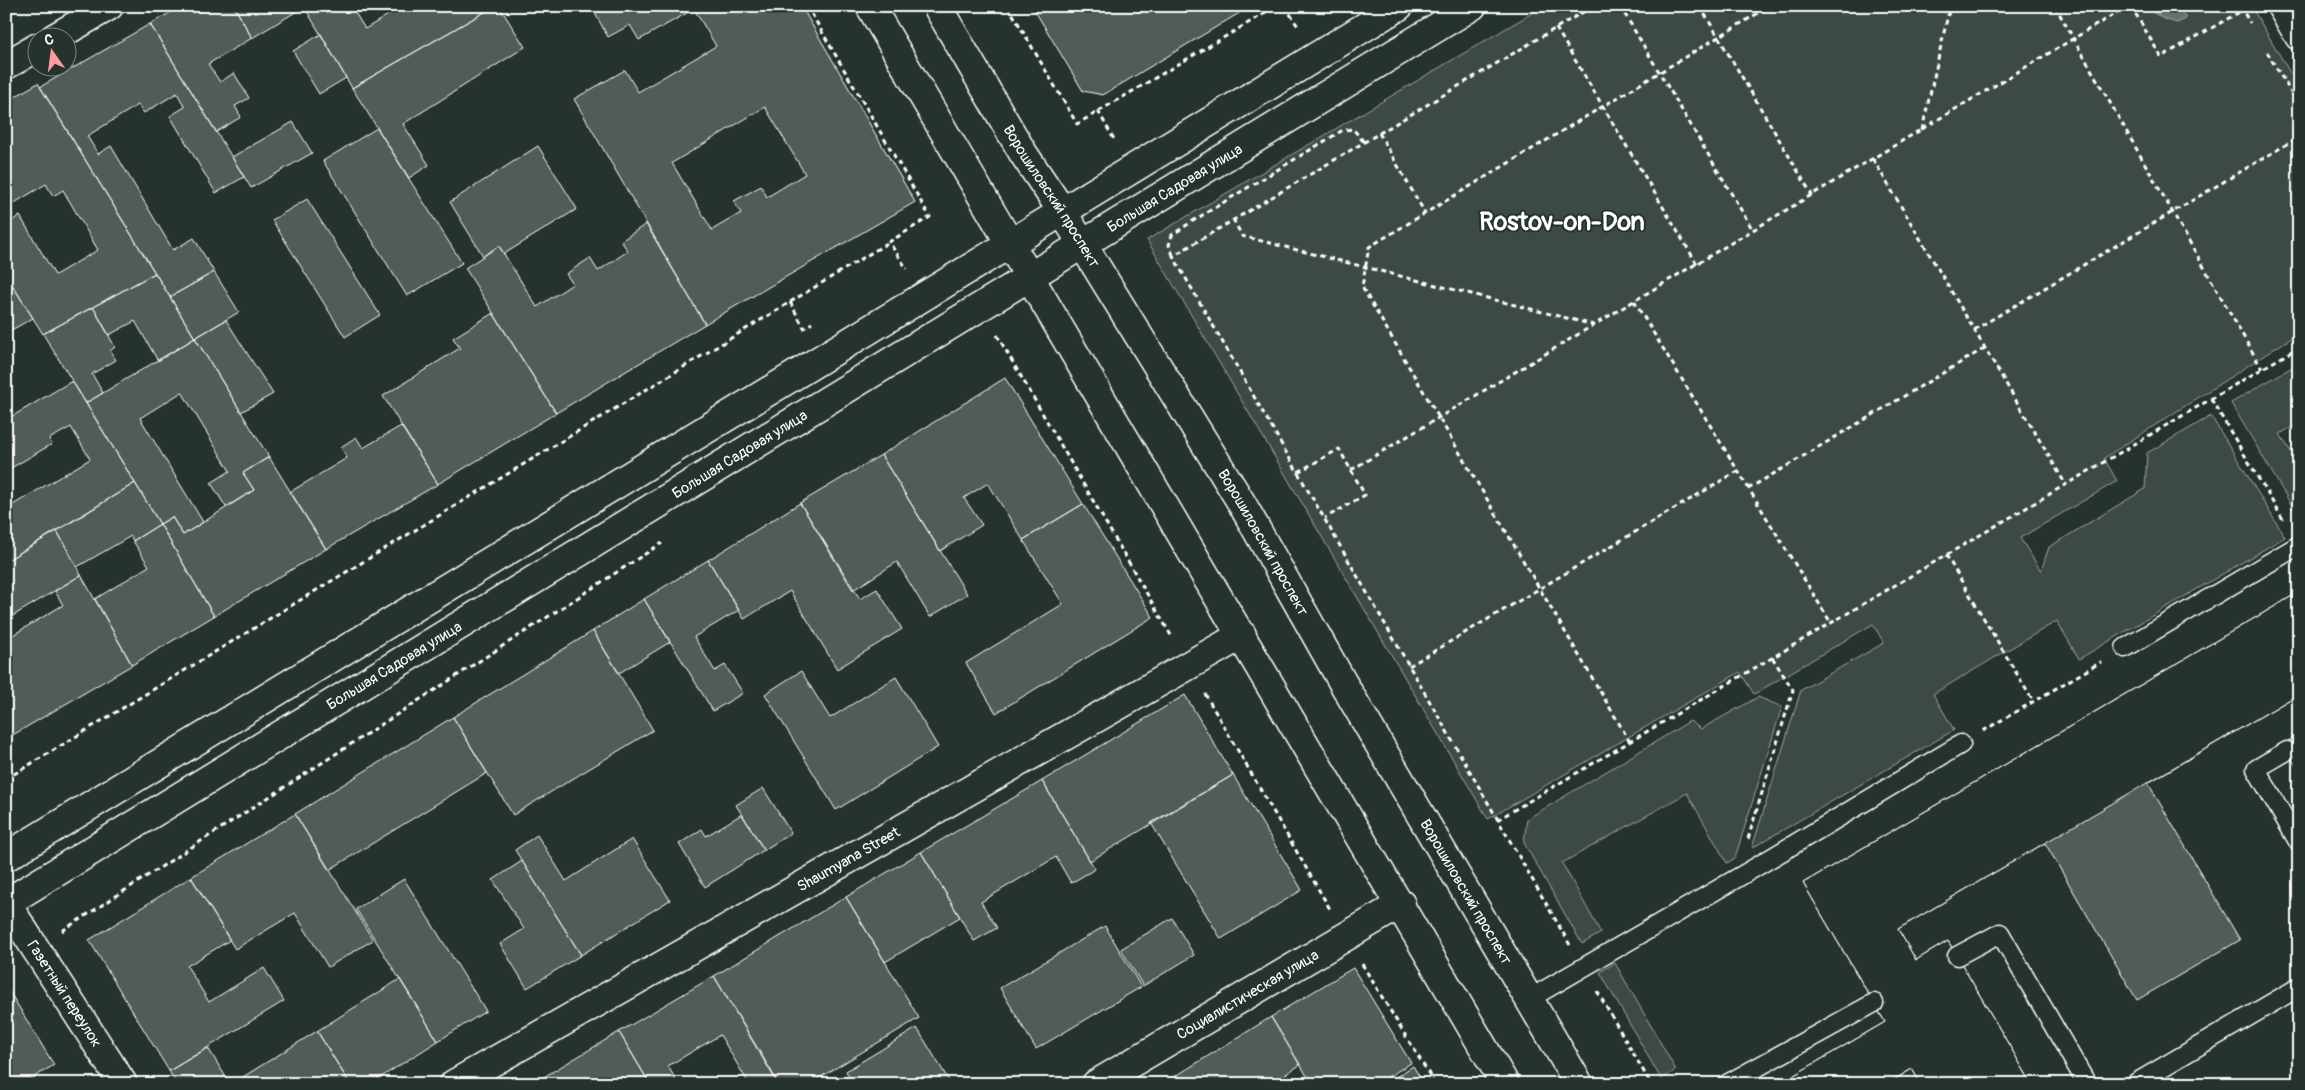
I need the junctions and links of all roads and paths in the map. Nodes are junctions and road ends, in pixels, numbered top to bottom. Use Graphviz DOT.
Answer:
graph roads {
  1 [pos="109,6"];
  2 [pos="807,6"];
  3 [pos="870,6"];
  4 [pos="936,6"];
  5 [pos="1008,6"];
  6 [pos="1277,6"];
  7 [pos="1399,6"];
  8 [pos="1472,6"];
  9 [pos="1593,6"];
  10 [pos="1620,6"];
  11 [pos="1700,6"];
  12 [pos="1770,6"];
  13 [pos="1950,6"];
  14 [pos="2056,6"];
  15 [pos="2130,6"];
  16 [pos="2281,6"];
  17 [pos="2242,8"];
  18 [pos="2252,26"];
  19 [pos="71,28"];
  20 [pos="1556,28"];
  21 [pos="2299,36"];
  22 [pos="1718,37"];
  23 [pos="2074,38"];
  24 [pos="2266,50"];
  25 [pos="28,53"];
  26 [pos="6,65"];
  27 [pos="1659,72"];
  28 [pos="1603,106"];
  29 [pos="2299,106"];
  30 [pos="1098,111"];
  31 [pos="1922,130"];
  32 [pos="1379,133"];
  33 [pos="2299,137"];
  34 [pos="1123,138"];
  35 [pos="1364,142"];
  36 [pos="1873,159"];
  37 [pos="1812,195"];
  38 [pos="1062,211"];
  39 [pos="2173,212"];
  40 [pos="1425,213"];
  41 [pos="1233,219"];
  42 [pos="1753,230"];
  43 [pos="889,242"];
  44 [pos="1009,243"];
  45 [pos="1083,244"];
  46 [pos="1173,256"];
  47 [pos="1696,264"];
  48 [pos="1365,267"];
  49 [pos="907,269"];
  50 [pos="1028,278"];
  51 [pos="1634,301"];
  52 [pos="790,302"];
  53 [pos="1594,325"];
  54 [pos="804,328"];
  55 [pos="1974,330"];
  56 [pos="2299,347"];
  57 [pos="1985,348"];
  58 [pos="2262,369"];
  59 [pos="2211,399"];
  60 [pos="1439,417"];
  61 [pos="1351,470"];
  62 [pos="1738,471"];
  63 [pos="1298,472"];
  64 [pos="2066,485"];
  65 [pos="1748,489"];
  66 [pos="1325,518"];
  67 [pos="2288,528"];
  68 [pos="667,540"];
  69 [pos="2299,545"];
  70 [pos="1946,555"];
  71 [pos="1540,588"];
  72 [pos="1831,623"];
  73 [pos="1242,635"];
  74 [pos="2125,648"];
  75 [pos="1772,658"];
  76 [pos="1409,666"];
  77 [pos="2033,701"];
  78 [pos="1630,742"];
  79 [pos="1962,744"];
  80 [pos="2287,751"];
  81 [pos="6,779"];
  82 [pos="1498,820"];
  83 [pos="2299,843"];
  84 [pos="6,857"];
  85 [pos="1752,870"];
  86 [pos="6,903"];
  87 [pos="1401,904"];
  88 [pos="84,917"];
  89 [pos="1957,956"];
  90 [pos="1583,968"];
  91 [pos="2299,987"];
  92 [pos="1529,999"];
  93 [pos="1874,1003"];
  94 [pos="123,1084"];
  95 [pos="454,1084"];
  96 [pos="1096,1084"];
  97 [pos="1505,1084"];
  98 [pos="1579,1084"];
  99 [pos="1652,1084"];
  100 [pos="1727,1084"];
  101 [pos="2087,1084"];
  102 [pos="2134,1084"];
  1 -- 19 [label="main road"];
  2 -- 43 [label="path"];
  3 -- 44 [label="main road"];
  4 -- 38 [label="main road, Ворошиловский проспект"];
  5 -- 30 [label="path"];
  6 -- 30 [label="path"];
  7 -- 38 [label="main road"];
  8 -- 45 [label="main road, Большая Садовая улица"];
  9 -- 20 [label="path"];
  10 -- 27 [label="path"];
  11 -- 22 [label="path"];
  12 -- 22 [label="path"];
  13 -- 31 [label="path"];
  14 -- 23 [label="path"];
  15 -- 17 [label="path"];
  15 -- 23 [label="path"];
  16 -- 21 [label="main road"];
  17 -- 18 [label="path"];
  20 -- 28 [label="path"];
  20 -- 32 [label="path"];
  22 -- 27 [label="path"];
  22 -- 37 [label="path"];
  23 -- 31 [label="path"];
  23 -- 39 [label="path"];
  24 -- 29 [label="path"];
  25 -- 26 [label="main road"];
  27 -- 28 [label="path"];
  27 -- 42 [label="path"];
  28 -- 40 [label="path"];
  28 -- 47 [label="path"];
  30 -- 34 [label="path"];
  31 -- 36 [label="path"];
  32 -- 35 [label="path"];
  32 -- 40 [label="path"];
  33 -- 39 [label="path"];
  35 -- 41 [label="path"];
  35 -- 46 [label="path"];
  36 -- 37 [label="path"];
  36 -- 55 [label="path"];
  37 -- 42 [label="path"];
  38 -- 44 [label="main road"];
  38 -- 45 [label="main road, Ворошиловский проспект"];
  39 -- 55 [label="path"];
  39 -- 58 [label="path"];
  40 -- 48 [label="path"];
  41 -- 46 [label="path"];
  41 -- 48 [label="path"];
  42 -- 47 [label="path"];
  43 -- 49 [label="path"];
  43 -- 52 [label="path"];
  44 -- 50 [label="main road"];
  44 -- 84 [label="main road"];
  45 -- 50 [label="main road, Большая Садовая улица"];
  45 -- 92 [label="main road, Ворошиловский проспект"];
  46 -- 63 [label="path"];
  47 -- 51 [label="path"];
  48 -- 53 [label="path"];
  48 -- 60 [label="path"];
  50 -- 73 [label="main road"];
  50 -- 86 [label="main road, Большая Садовая улица"];
  51 -- 53 [label="path"];
  51 -- 62 [label="path"];
  52 -- 54 [label="path"];
  52 -- 81 [label="path"];
  53 -- 60 [label="path"];
  55 -- 57 [label="path"];
  56 -- 58 [label="path"];
  57 -- 64 [label="path"];
  57 -- 65 [label="path"];
  58 -- 59 [label="path"];
  59 -- 64 [label="path"];
  59 -- 67 [label="path"];
  60 -- 61 [label="path"];
  60 -- 71 [label="path"];
  61 -- 63 [label="path"];
  61 -- 66 [label="path"];
  62 -- 65 [label="path"];
  62 -- 71 [label="path"];
  63 -- 66 [label="path"];
  64 -- 70 [label="path"];
  65 -- 72 [label="path"];
  66 -- 76 [label="path"];
  68 -- 88 [label="path"];
  69 -- 74 [label="lane"];
  70 -- 72 [label="path"];
  70 -- 77 [label="path"];
  71 -- 76 [label="path"];
  71 -- 78 [label="path"];
  72 -- 75 [label="path"];
  73 -- 87 [label="main road"];
  73 -- 95 [label="main road, Shaumyana Street"];
  74 -- 77 [label="path"];
  75 -- 78 [label="path"];
  75 -- 85 [label="path"];
  76 -- 82 [label="path"];
  77 -- 79 [label="path"];
  78 -- 82 [label="path"];
  79 -- 85 [label="lane"];
  80 -- 83 [label="lane"];
  82 -- 90 [label="path"];
  85 -- 90 [label="lane"];
  86 -- 94 [label="main road, Газетный переулок"];
  87 -- 96 [label="main road, Социалистическая улица"];
  87 -- 97 [label="main road"];
  89 -- 101 [label="lane"];
  90 -- 92 [label="lane"];
  90 -- 99 [label="path"];
  91 -- 102 [label="lane"];
  92 -- 98 [label="main road, Ворошиловский проспект"];
  93 -- 100 [label="lane"];
}
